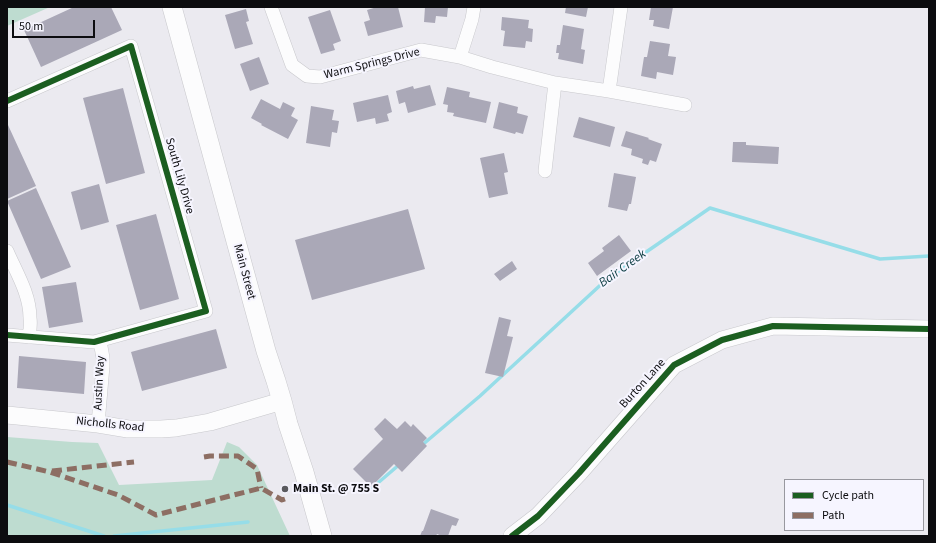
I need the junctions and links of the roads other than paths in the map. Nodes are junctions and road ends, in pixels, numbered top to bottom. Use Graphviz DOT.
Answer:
graph roads {
  1 [pos="172,7"];
  2 [pos="271,7"];
  3 [pos="474,7"];
  4 [pos="621,7"];
  5 [pos="460,57"];
  6 [pos="555,82"];
  7 [pos="609,91"];
  8 [pos="7,101"];
  9 [pos="685,105"];
  10 [pos="545,171"];
  11 [pos="7,250"];
  12 [pos="929,329"];
  13 [pos="7,335"];
  14 [pos="29,337"];
  15 [pos="100,342"];
  16 [pos="282,401"];
  17 [pos="7,415"];
  18 [pos="98,424"];
  19 [pos="322,536"];
  20 [pos="512,536"];
  1 -- 16 [label="main road, Main Street"];
  2 -- 5 [label="street, Warm Springs Drive"];
  3 -- 5 [label="street"];
  4 -- 7 [label="street"];
  5 -- 6 [label="street, Warm Springs Drive"];
  6 -- 7 [label="street, Warm Springs Drive"];
  6 -- 10 [label="street"];
  7 -- 9 [label="street, Warm Springs Drive"];
  8 -- 15 [label="street, South Lily Drive"];
  11 -- 14 [label="street"];
  12 -- 20 [label="street, Burton Lane"];
  13 -- 14 [label="street"];
  14 -- 15 [label="street"];
  15 -- 18 [label="street, Austin Way"];
  16 -- 18 [label="street, Nicholls Road"];
  16 -- 19 [label="main road, Main Street"];
  17 -- 18 [label="street, Nicholls Road"];
}
